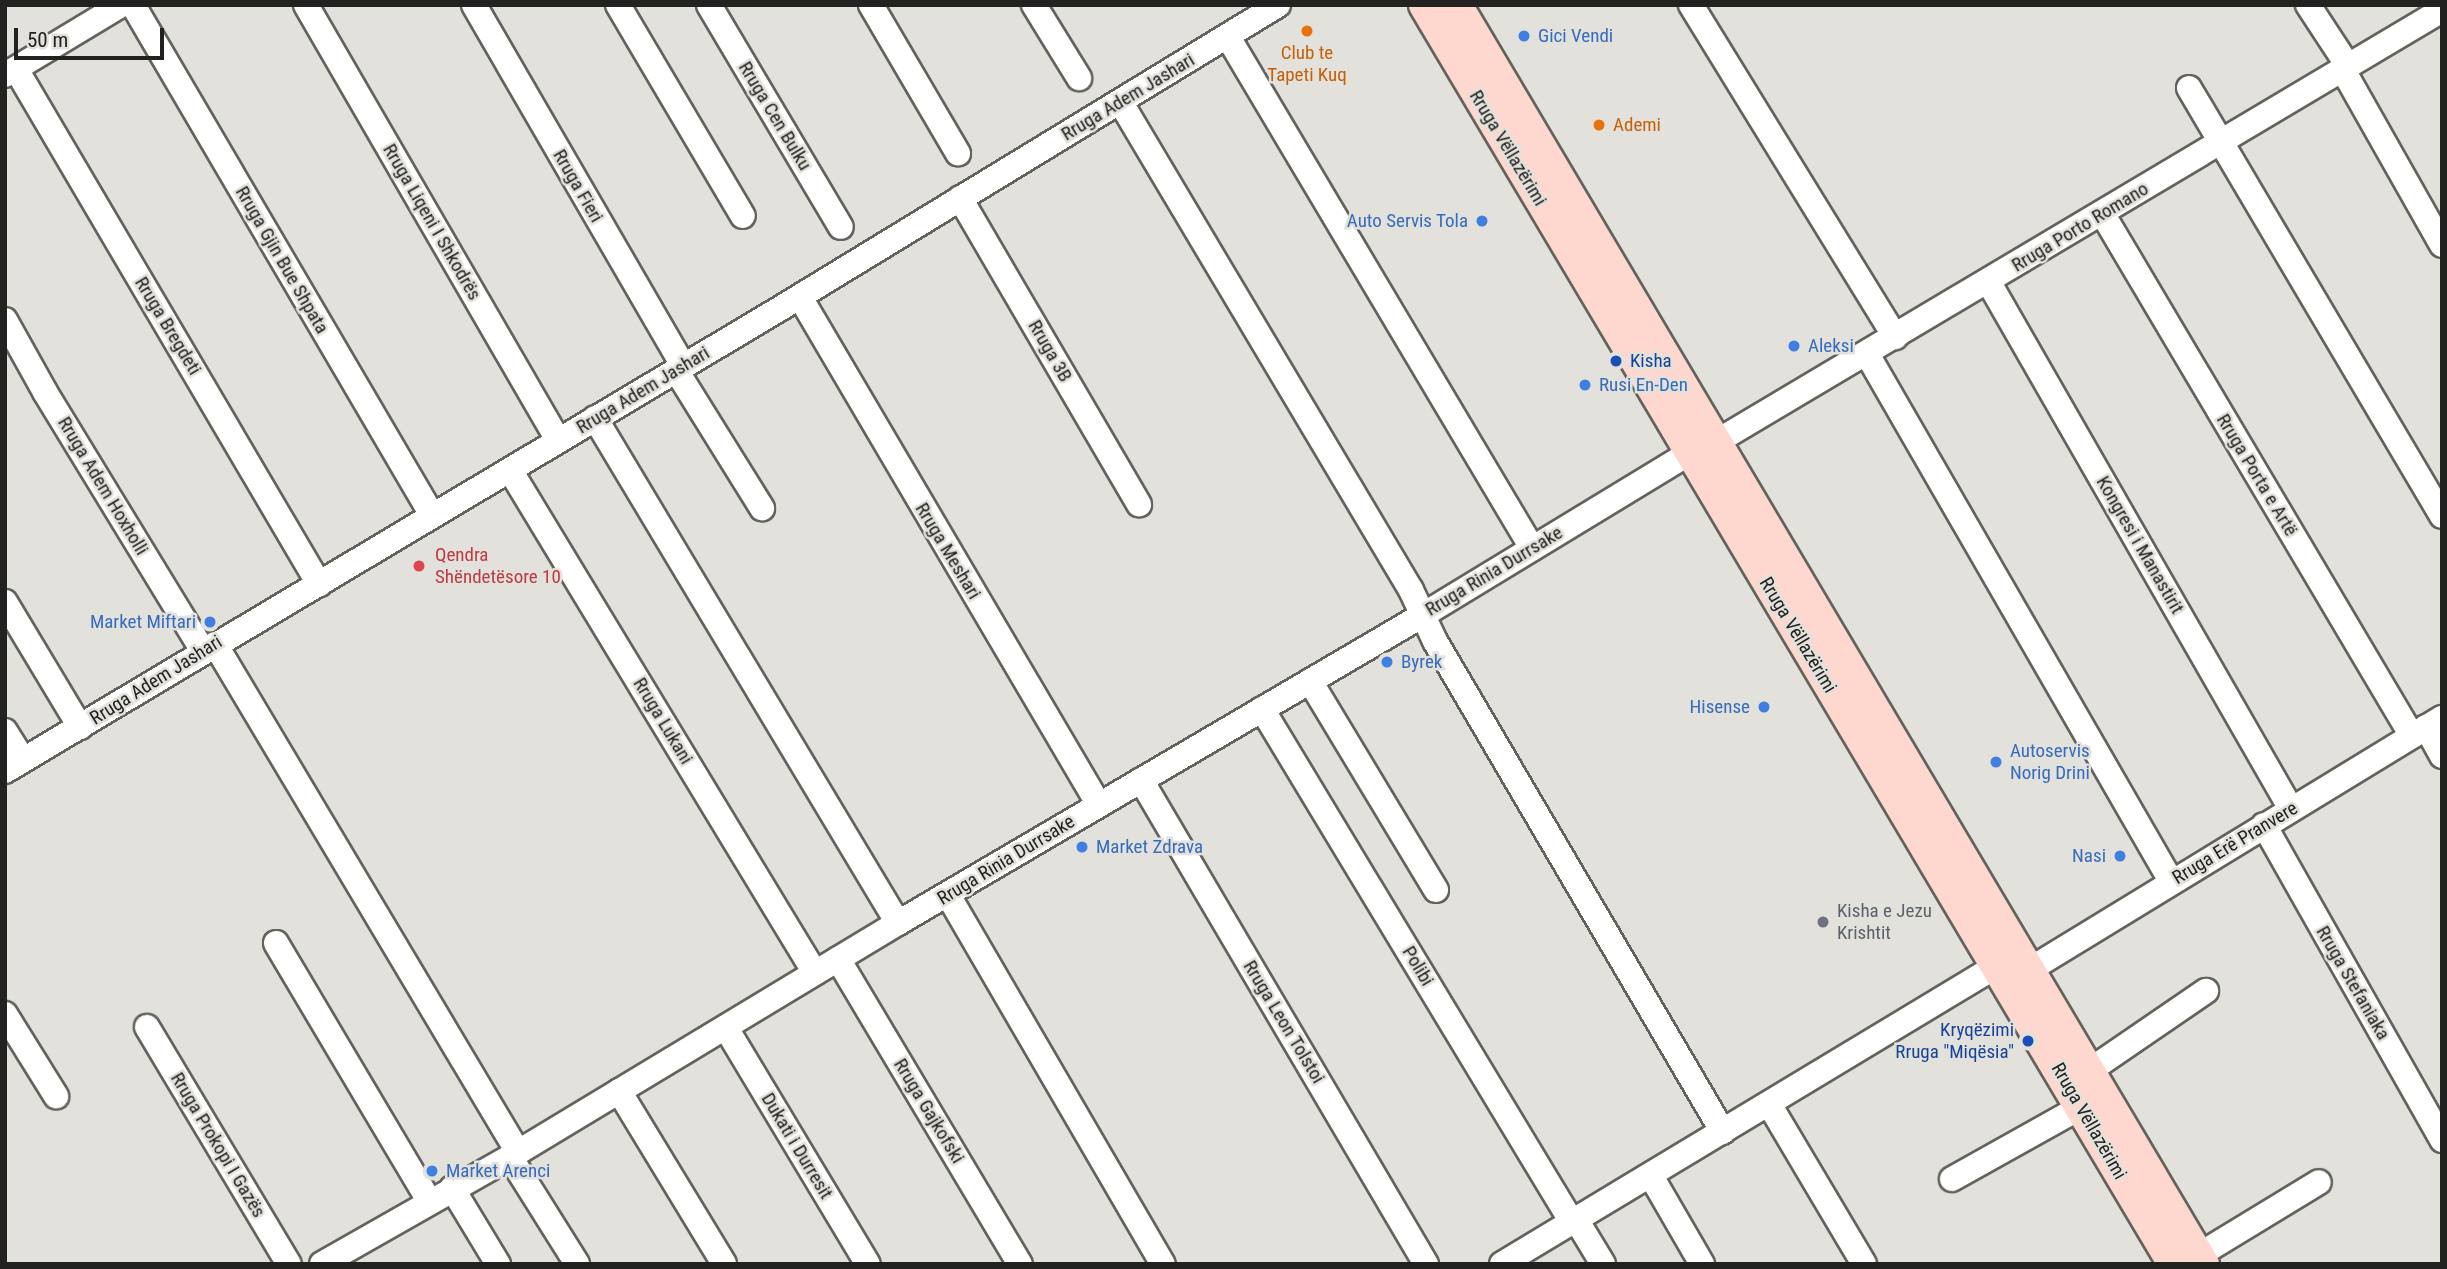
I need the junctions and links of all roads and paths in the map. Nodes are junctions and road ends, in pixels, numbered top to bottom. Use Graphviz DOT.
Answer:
graph roads {
  1 [pos="121,5"];
  2 [pos="133,5"];
  3 [pos="306,5"];
  4 [pos="474,5"];
  5 [pos="618,5"];
  6 [pos="709,5"];
  7 [pos="871,5"];
  8 [pos="1034,5"];
  9 [pos="1278,5"];
  10 [pos="1424,5"];
  11 [pos="1457,5"];
  12 [pos="1691,5"];
  13 [pos="2308,5"];
  14 [pos="2442,10"];
  15 [pos="1228,37"];
  16 [pos="2345,68"];
  17 [pos="10,72"];
  18 [pos="1079,78"];
  19 [pos="2189,88"];
  20 [pos="1121,103"];
  21 [pos="2221,142"];
  22 [pos="958,153"];
  23 [pos="960,198"];
  24 [pos="2102,214"];
  25 [pos="743,216"];
  26 [pos="841,227"];
  27 [pos="2442,244"];
  28 [pos="1988,281"];
  29 [pos="800,296"];
  30 [pos="5,320"];
  31 [pos="1895,337"];
  32 [pos="1867,354"];
  33 [pos="679,368"];
  34 [pos="596,418"];
  35 [pos="558,440"];
  36 [pos="1716,442"];
  37 [pos="1688,454"];
  38 [pos="510,470"];
  39 [pos="1139,505"];
  40 [pos="761,508"];
  41 [pos="432,515"];
  42 [pos="2442,516"];
  43 [pos="1532,548"];
  44 [pos="319,583"];
  45 [pos="5,602"];
  46 [pos="1423,615"];
  47 [pos="209,647"];
  48 [pos="1310,681"];
  49 [pos="1262,709"];
  50 [pos="80,727"];
  51 [pos="2426,727"];
  52 [pos="5,731"];
  53 [pos="2442,756"];
  54 [pos="14,765"];
  55 [pos="1141,780"];
  56 [pos="1099,805"];
  57 [pos="2291,809"];
  58 [pos="2263,825"];
  59 [pos="2171,881"];
  60 [pos="1436,890"];
  61 [pos="948,895"];
  62 [pos="898,923"];
  63 [pos="276,943"];
  64 [pos="838,959"];
  65 [pos="1998,965"];
  66 [pos="2029,970"];
  67 [pos="815,973"];
  68 [pos="2206,991"];
  69 [pos="5,1014"];
  70 [pos="146,1027"];
  71 [pos="726,1028"];
  72 [pos="2089,1071"];
  73 [pos="619,1091"];
  74 [pos="56,1096"];
  75 [pos="1769,1104"];
  76 [pos="2081,1107"];
  77 [pos="1723,1132"];
  78 [pos="2442,1140"];
  79 [pos="514,1154"];
  80 [pos="1651,1176"];
  81 [pos="1952,1179"];
  82 [pos="2319,1182"];
  83 [pos="453,1188"];
  84 [pos="429,1201"];
  85 [pos="1575,1223"];
  86 [pos="333,1261"];
  87 [pos="2192,1261"];
  88 [pos="289,1264"];
  89 [pos="498,1264"];
  90 [pos="577,1264"];
  91 [pos="724,1264"];
  92 [pos="868,1264"];
  93 [pos="1020,1264"];
  94 [pos="1163,1264"];
  95 [pos="1426,1264"];
  96 [pos="1502,1264"];
  97 [pos="1603,1264"];
  98 [pos="1702,1264"];
  99 [pos="1864,1264"];
  1 -- 17 [label="street"];
  2 -- 41 [label="street, Rruga Gjin Bue Shpata"];
  3 -- 35 [label="street, Rruga Liqeni I Shkodrës"];
  4 -- 33 [label="street, Rruga Fieri"];
  5 -- 25 [label="street"];
  6 -- 26 [label="street, Rruga Cen Bulku"];
  7 -- 22 [label="street"];
  8 -- 18 [label="street"];
  9 -- 15 [label="street, Rruga Adem Jashari"];
  10 -- 37 [label="main road, Rruga Vëllazërimi"];
  11 -- 36 [label="main road, Rruga Vëllazërimi"];
  12 -- 31 [label="street"];
  13 -- 16 [label="street"];
  14 -- 16 [label="street, Rruga Porto Romano"];
  15 -- 20 [label="street, Rruga Adem Jashari"];
  15 -- 43 [label="street"];
  16 -- 21 [label="street, Rruga Porto Romano"];
  16 -- 27 [label="street"];
  17 -- 44 [label="street, Rruga Bregdeti"];
  19 -- 21 [label="street"];
  20 -- 23 [label="street, Rruga Adem Jashari"];
  20 -- 46 [label="street"];
  21 -- 24 [label="street, Rruga Porto Romano"];
  21 -- 42 [label="street"];
  23 -- 29 [label="street, Rruga Adem Jashari"];
  23 -- 39 [label="street, Rruga 3B"];
  24 -- 28 [label="street, Rruga Porto Romano"];
  24 -- 51 [label="street, Rruga Porta e Artë"];
  28 -- 31 [label="street, Rruga Porto Romano"];
  28 -- 57 [label="street, Kongresi i Manastirit"];
  29 -- 33 [label="street, Rruga Adem Jashari"];
  29 -- 56 [label="street, Rruga Meshari"];
  30 -- 47 [label="street, Rruga Adem Hoxholli"];
  31 -- 32 [label="street, Rruga Porto Romano"];
  32 -- 36 [label="street, Rruga Porto Romano"];
  32 -- 59 [label="street"];
  33 -- 34 [label="street, Rruga Adem Jashari"];
  33 -- 40 [label="street, Rruga Fieri"];
  34 -- 35 [label="street, Rruga Adem Jashari"];
  34 -- 62 [label="street"];
  35 -- 38 [label="street, Rruga Adem Jashari"];
  36 -- 66 [label="main road, Rruga Vëllazërimi"];
  37 -- 43 [label="street, Rruga Rinia Durrsake"];
  37 -- 65 [label="main road, Rruga Vëllazërimi"];
  38 -- 41 [label="street, Rruga Adem Jashari"];
  38 -- 67 [label="street, Rruga Lukani"];
  41 -- 44 [label="street, Rruga Adem Jashari"];
  43 -- 46 [label="street, Rruga Rinia Durrsake"];
  44 -- 47 [label="street, Rruga Adem Jashari"];
  45 -- 50 [label="street"];
  46 -- 48 [label="street, Rruga Rinia Durrsake"];
  46 -- 77 [label="street"];
  47 -- 50 [label="street, Rruga Adem Jashari"];
  47 -- 79 [label="street, Rruga Adem Hoxholli"];
  48 -- 49 [label="street, Rruga Rinia Durrsake"];
  48 -- 60 [label="street"];
  49 -- 55 [label="street, Rruga Rinia Durrsake"];
  49 -- 85 [label="street, Polibi"];
  50 -- 54 [label="street, Rruga Adem Jashari"];
  51 -- 53 [label="street, Rruga Porta e Artë"];
  51 -- 57 [label="street, Rruga Erë Pranvere"];
  52 -- 54 [label="street"];
  55 -- 56 [label="street, Rruga Rinia Durrsake"];
  55 -- 95 [label="street, Rruga Leon Tolstoi"];
  56 -- 61 [label="street, Rruga Rinia Durrsake"];
  57 -- 58 [label="street, Rruga Erë Pranvere"];
  58 -- 59 [label="street, Rruga Erë Pranvere"];
  58 -- 78 [label="street, Rruga Stefaniaka"];
  59 -- 66 [label="street, Rruga Erë Pranvere"];
  61 -- 62 [label="street, Rruga Rinia Durrsake"];
  61 -- 94 [label="street"];
  62 -- 64 [label="street, Rruga Rinia Durrsake"];
  63 -- 84 [label="street"];
  64 -- 67 [label="street, Rruga Rinia Durrsake"];
  64 -- 93 [label="street, Rruga Gajkofski"];
  65 -- 75 [label="street"];
  65 -- 76 [label="main road, Rruga Vëllazërimi"];
  66 -- 72 [label="main road, Rruga Vëllazërimi"];
  67 -- 71 [label="street, Rruga Rinia Durrsake"];
  68 -- 72 [label="street"];
  69 -- 74 [label="street"];
  70 -- 88 [label="street, Rruga Prokopi I Gazës"];
  71 -- 73 [label="street, Rruga Rinia Durrsake"];
  71 -- 92 [label="street, Dukati i Durresit"];
  72 -- 87 [label="main road, Rruga Vëllazërimi"];
  73 -- 79 [label="street, Rruga Rinia Durrsake"];
  73 -- 91 [label="street"];
  75 -- 77 [label="street"];
  75 -- 99 [label="street"];
  76 -- 81 [label="street"];
  76 -- 87 [label="main road, Rruga Vëllazërimi"];
  77 -- 80 [label="street"];
  79 -- 83 [label="street, Rruga Rinia Durrsake"];
  79 -- 90 [label="street, Rruga Adem Hoxholli"];
  80 -- 85 [label="street"];
  80 -- 98 [label="street"];
  82 -- 87 [label="street"];
  83 -- 84 [label="street, Rruga Rinia Durrsake"];
  83 -- 89 [label="street"];
  84 -- 86 [label="street, Rruga Rinia Durrsake"];
  85 -- 96 [label="street"];
  85 -- 97 [label="street, Polibi"];
}
